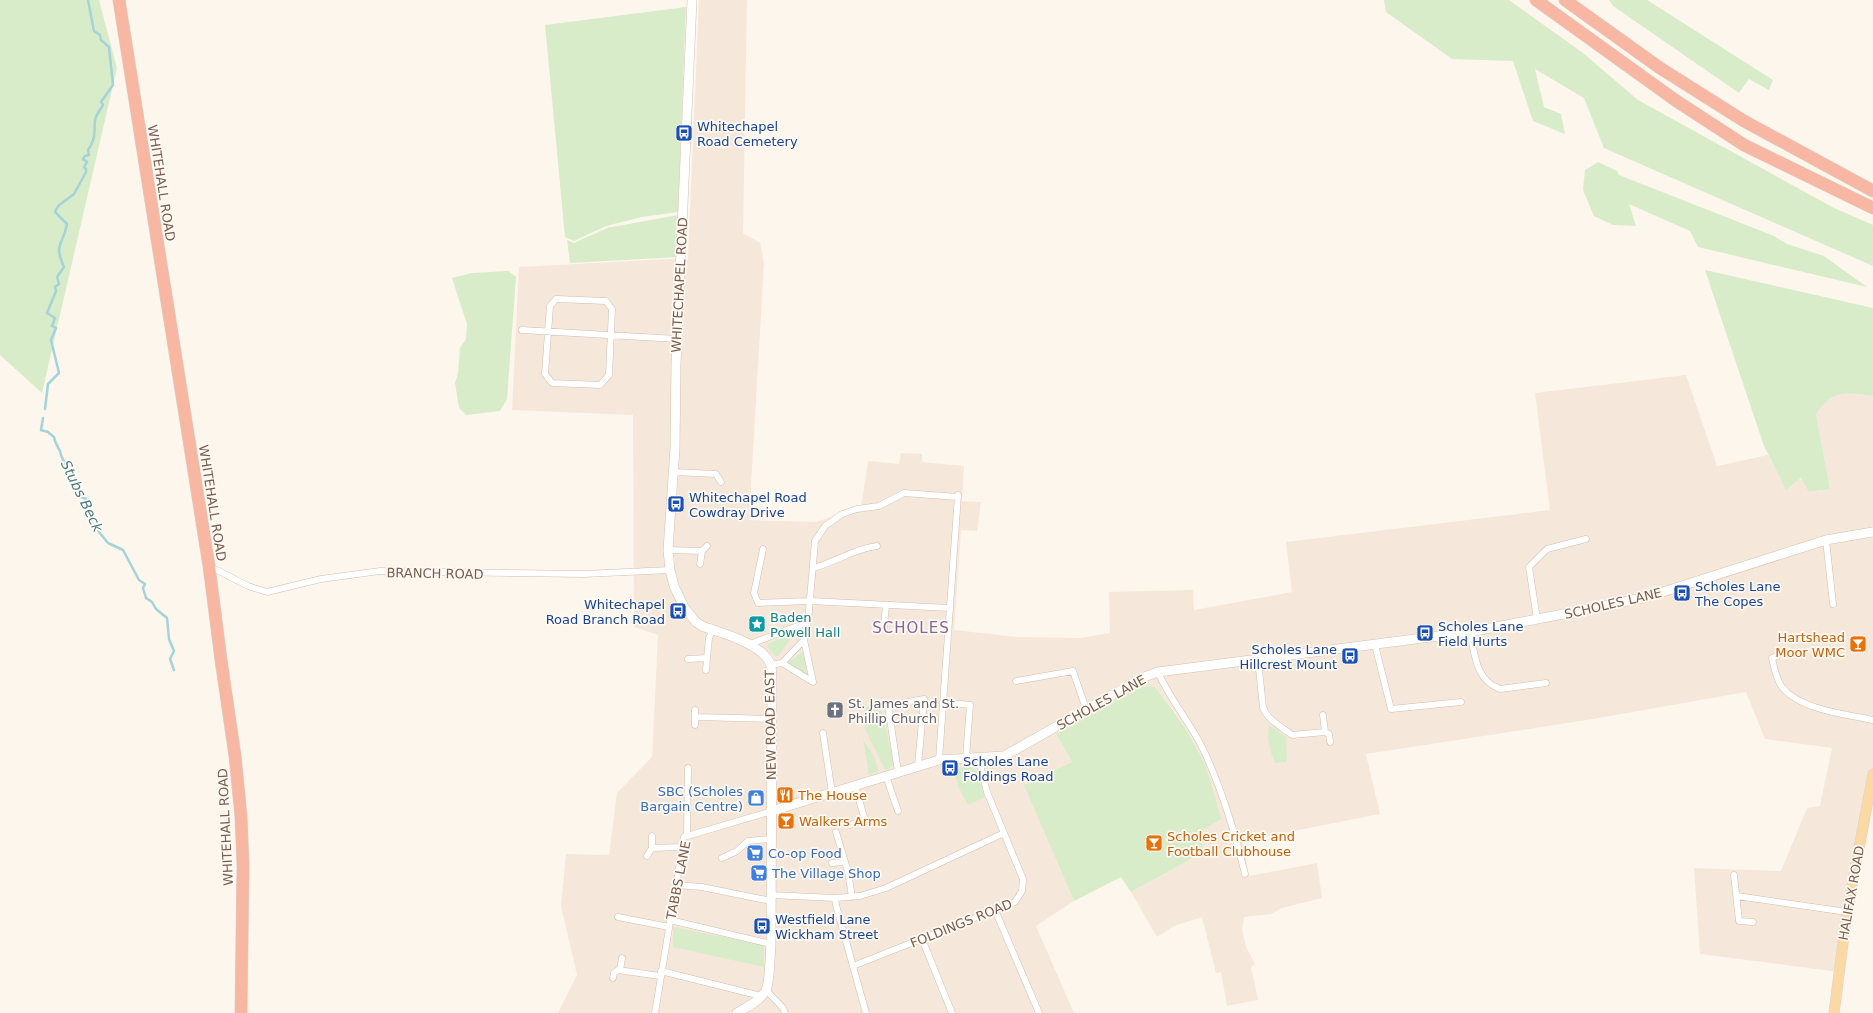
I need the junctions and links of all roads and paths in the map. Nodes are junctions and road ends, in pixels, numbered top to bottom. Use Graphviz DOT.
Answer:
graph roads {
  1 [pos="119,0"];
  2 [pos="692,0"];
  3 [pos="1536,0"];
  4 [pos="1565,0"];
  5 [pos="1873,191"];
  6 [pos="1873,208"];
  7 [pos="522,330"];
  8 [pos="548,332"];
  9 [pos="611,335"];
  10 [pos="677,339"];
  11 [pos="673,472"];
  12 [pos="721,482"];
  13 [pos="1873,532"];
  14 [pos="1586,539"];
  15 [pos="1826,540"];
  16 [pos="877,546"];
  17 [pos="763,549"];
  18 [pos="668,550"];
  19 [pos="700,564"];
  20 [pos="209,566"];
  21 [pos="813,568"];
  22 [pos="670,570"];
  23 [pos="810,601"];
  24 [pos="1833,604"];
  25 [pos="886,605"];
  26 [pos="950,608"];
  27 [pos="1538,619"];
  28 [pos="808,622"];
  29 [pos="884,627"];
  30 [pos="713,630"];
  31 [pos="1470,632"];
  32 [pos="804,640"];
  33 [pos="750,644"];
  34 [pos="1375,645"];
  35 [pos="1777,656"];
  36 [pos="707,658"];
  37 [pos="688,659"];
  38 [pos="1258,660"];
  39 [pos="782,663"];
  40 [pos="770,665"];
  41 [pos="706,670"];
  42 [pos="1158,672"];
  43 [pos="1016,681"];
  44 [pos="1546,683"];
  45 [pos="943,702"];
  46 [pos="1461,702"];
  47 [pos="1086,709"];
  48 [pos="695,710"];
  49 [pos="1323,715"];
  50 [pos="695,717"];
  51 [pos="772,719"];
  52 [pos="1873,720"];
  53 [pos="695,725"];
  54 [pos="1325,732"];
  55 [pos="823,733"];
  56 [pos="1330,742"];
  57 [pos="978,757"];
  58 [pos="966,758"];
  59 [pos="939,760"];
  60 [pos="918,766"];
  61 [pos="688,768"];
  62 [pos="898,772"];
  63 [pos="1873,774"];
  64 [pos="886,776"];
  65 [pos="854,786"];
  66 [pos="832,793"];
  67 [pos="772,811"];
  68 [pos="898,811"];
  69 [pos="850,825"];
  70 [pos="836,832"];
  71 [pos="1004,833"];
  72 [pos="686,835"];
  73 [pos="652,836"];
  74 [pos="771,839"];
  75 [pos="652,848"];
  76 [pos="681,848"];
  77 [pos="647,856"];
  78 [pos="722,858"];
  79 [pos="845,862"];
  80 [pos="832,863"];
  81 [pos="1245,874"];
  82 [pos="1734,876"];
  83 [pos="676,885"];
  84 [pos="1737,896"];
  85 [pos="852,897"];
  86 [pos="771,898"];
  87 [pos="835,898"];
  88 [pos="995,910"];
  89 [pos="1847,912"];
  90 [pos="618,918"];
  91 [pos="1739,921"];
  92 [pos="1753,922"];
  93 [pos="669,923"];
  94 [pos="1732,924"];
  95 [pos="922,939"];
  96 [pos="771,944"];
  97 [pos="622,958"];
  98 [pos="853,966"];
  99 [pos="619,970"];
  100 [pos="661,973"];
  101 [pos="613,978"];
  102 [pos="764,993"];
  103 [pos="242,1013"];
  104 [pos="655,1013"];
  105 [pos="737,1013"];
  106 [pos="785,1013"];
  107 [pos="866,1013"];
  108 [pos="952,1013"];
  109 [pos="1039,1013"];
  110 [pos="1834,1013"];
  1 -- 20 [label="highway, WHITEHALL ROAD"];
  2 -- 10 [label="main road, WHITECHAPEL ROAD"];
  3 -- 6 [label="highway"];
  4 -- 5 [label="highway"];
  7 -- 8 [label="street"];
  8 -- 9 [label="street"];
  8 -- 9 [label="street"];
  8 -- 9 [label="street"];
  9 -- 10 [label="street"];
  10 -- 11 [label="main road, WHITECHAPEL ROAD"];
  11 -- 12 [label="street"];
  11 -- 18 [label="main road, WHITECHAPEL ROAD"];
  13 -- 15 [label="main road, SCHOLES LANE"];
  14 -- 27 [label="street"];
  15 -- 24 [label="street"];
  15 -- 27 [label="main road, SCHOLES LANE"];
  16 -- 21 [label="street"];
  17 -- 23 [label="street"];
  18 -- 19 [label="street"];
  18 -- 22 [label="main road, WHITECHAPEL ROAD"];
  20 -- 22 [label="street, BRANCH ROAD"];
  20 -- 103 [label="highway, WHITEHALL ROAD"];
  21 -- 23 [label="street"];
  21 -- 26 [label="street"];
  22 -- 30 [label="main road, NEW ROAD EAST"];
  23 -- 25 [label="street"];
  23 -- 28 [label="street"];
  25 -- 26 [label="street"];
  25 -- 29 [label="street"];
  26 -- 45 [label="street"];
  27 -- 31 [label="main road, SCHOLES LANE"];
  28 -- 32 [label="street"];
  28 -- 33 [label="street"];
  30 -- 33 [label="main road, NEW ROAD EAST"];
  30 -- 36 [label="street"];
  31 -- 34 [label="main road, SCHOLES LANE"];
  31 -- 44 [label="street"];
  32 -- 39 [label="street"];
  32 -- 39 [label="street"];
  33 -- 40 [label="main road, NEW ROAD EAST"];
  34 -- 38 [label="main road, SCHOLES LANE"];
  34 -- 46 [label="street"];
  35 -- 52 [label="street"];
  36 -- 37 [label="street"];
  36 -- 41 [label="street"];
  38 -- 42 [label="main road, SCHOLES LANE"];
  38 -- 54 [label="street"];
  39 -- 40 [label="street"];
  40 -- 51 [label="main road, NEW ROAD EAST"];
  42 -- 47 [label="main road, SCHOLES LANE"];
  42 -- 81 [label="street"];
  43 -- 47 [label="street"];
  45 -- 58 [label="street"];
  45 -- 59 [label="street"];
  47 -- 57 [label="main road, SCHOLES LANE"];
  48 -- 50 [label="street"];
  49 -- 54 [label="street"];
  50 -- 51 [label="street"];
  50 -- 53 [label="street"];
  51 -- 67 [label="main road, NEW ROAD EAST"];
  54 -- 56 [label="street"];
  55 -- 66 [label="street"];
  57 -- 58 [label="main road, SCHOLES LANE"];
  57 -- 71 [label="street, FOLDINGS ROAD"];
  58 -- 59 [label="main road, SCHOLES LANE"];
  59 -- 60 [label="main road, SCHOLES LANE"];
  60 -- 62 [label="main road, SCHOLES LANE"];
  60 -- 62 [label="street"];
  61 -- 72 [label="street"];
  62 -- 64 [label="main road, SCHOLES LANE"];
  63 -- 89 [label="main road, HALIFAX ROAD"];
  64 -- 65 [label="main road, SCHOLES LANE"];
  64 -- 68 [label="street"];
  65 -- 66 [label="main road, SCHOLES LANE"];
  65 -- 69 [label="street"];
  66 -- 67 [label="main road, SCHOLES LANE"];
  67 -- 72 [label="street, TABBS LANE"];
  67 -- 74 [label="main road, NEW ROAD EAST"];
  70 -- 79 [label="street"];
  71 -- 85 [label="street"];
  71 -- 88 [label="street, FOLDINGS ROAD"];
  72 -- 76 [label="street, TABBS LANE"];
  73 -- 75 [label="street"];
  74 -- 78 [label="street"];
  74 -- 86 [label="main road, NEW ROAD EAST"];
  75 -- 76 [label="street"];
  75 -- 77 [label="street"];
  76 -- 83 [label="street, TABBS LANE"];
  79 -- 80 [label="street"];
  79 -- 85 [label="street"];
  82 -- 84 [label="street"];
  83 -- 86 [label="street"];
  83 -- 93 [label="street, TABBS LANE"];
  84 -- 89 [label="street"];
  84 -- 91 [label="street"];
  85 -- 87 [label="street"];
  86 -- 87 [label="street"];
  86 -- 96 [label="main road, NEW ROAD EAST"];
  87 -- 98 [label="street"];
  88 -- 95 [label="street, FOLDINGS ROAD"];
  88 -- 109 [label="street"];
  89 -- 110 [label="main road, HALIFAX ROAD"];
  90 -- 93 [label="street"];
  91 -- 92 [label="street"];
  91 -- 94 [label="street"];
  93 -- 96 [label="street"];
  93 -- 100 [label="street, TABBS LANE"];
  95 -- 98 [label="street, FOLDINGS ROAD"];
  95 -- 108 [label="street"];
  96 -- 102 [label="main road, NEW ROAD EAST"];
  97 -- 99 [label="street"];
  98 -- 107 [label="street"];
  99 -- 100 [label="street"];
  99 -- 101 [label="street"];
  100 -- 102 [label="street"];
  100 -- 104 [label="street, TABBS LANE"];
  102 -- 105 [label="main road"];
  102 -- 106 [label="street"];
}
